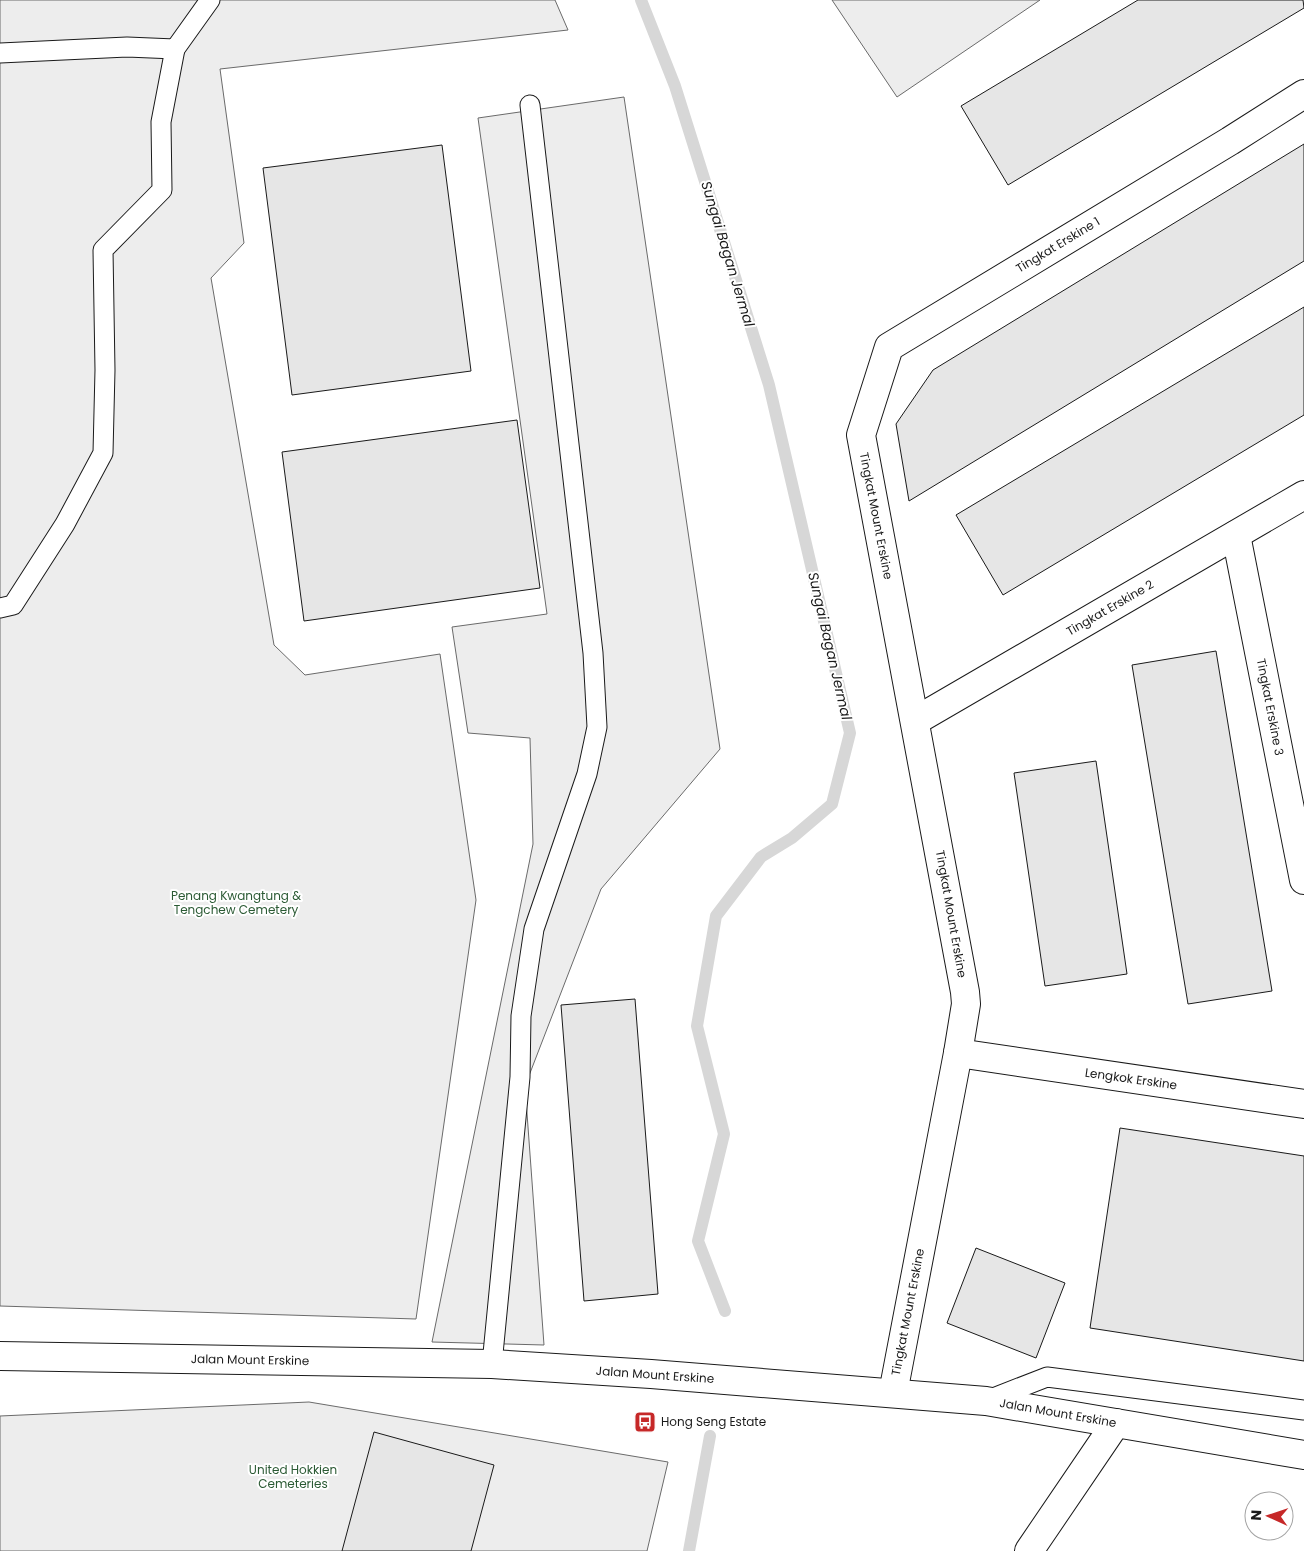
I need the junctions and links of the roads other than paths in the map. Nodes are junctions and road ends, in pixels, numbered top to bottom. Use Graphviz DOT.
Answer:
graph roads {
  1 [pos="210,0"];
  2 [pos="175,49"];
  3 [pos="0,53"];
  4 [pos="1304,94"];
  5 [pos="530,106"];
  6 [pos="861,435"];
  7 [pos="1304,495"];
  8 [pos="1236,535"];
  9 [pos="0,608"];
  10 [pos="915,722"];
  11 [pos="1304,880"];
  12 [pos="958,1053"];
  13 [pos="1304,1104"];
  14 [pos="0,1356"];
  15 [pos="492,1364"];
  16 [pos="893,1393"];
  17 [pos="986,1401"];
  18 [pos="1304,1410"];
  19 [pos="1116,1423"];
  20 [pos="1304,1455"];
  21 [pos="1030,1551"];
  1 -- 2 [label="lane"];
  2 -- 3 [label="lane"];
  2 -- 9 [label="lane"];
  4 -- 6 [label="street, Tingkat Erskine 1"];
  5 -- 15 [label="lane"];
  6 -- 10 [label="street, Tingkat Mount Erskine"];
  7 -- 8 [label="street, Tingkat Erskine 2"];
  8 -- 10 [label="street, Tingkat Erskine 2"];
  8 -- 11 [label="street, Tingkat Erskine 3"];
  10 -- 12 [label="street, Tingkat Mount Erskine"];
  12 -- 13 [label="street, Lengkok Erskine"];
  12 -- 16 [label="street, Tingkat Mount Erskine"];
  14 -- 15 [label="street, Jalan Mount Erskine"];
  15 -- 16 [label="street, Jalan Mount Erskine"];
  16 -- 17 [label="street, Jalan Mount Erskine"];
  17 -- 18 [label="lane"];
  17 -- 19 [label="street, Jalan Mount Erskine"];
  19 -- 20 [label="street, Jalan Mount Erskine"];
  19 -- 21 [label="street"];
}
